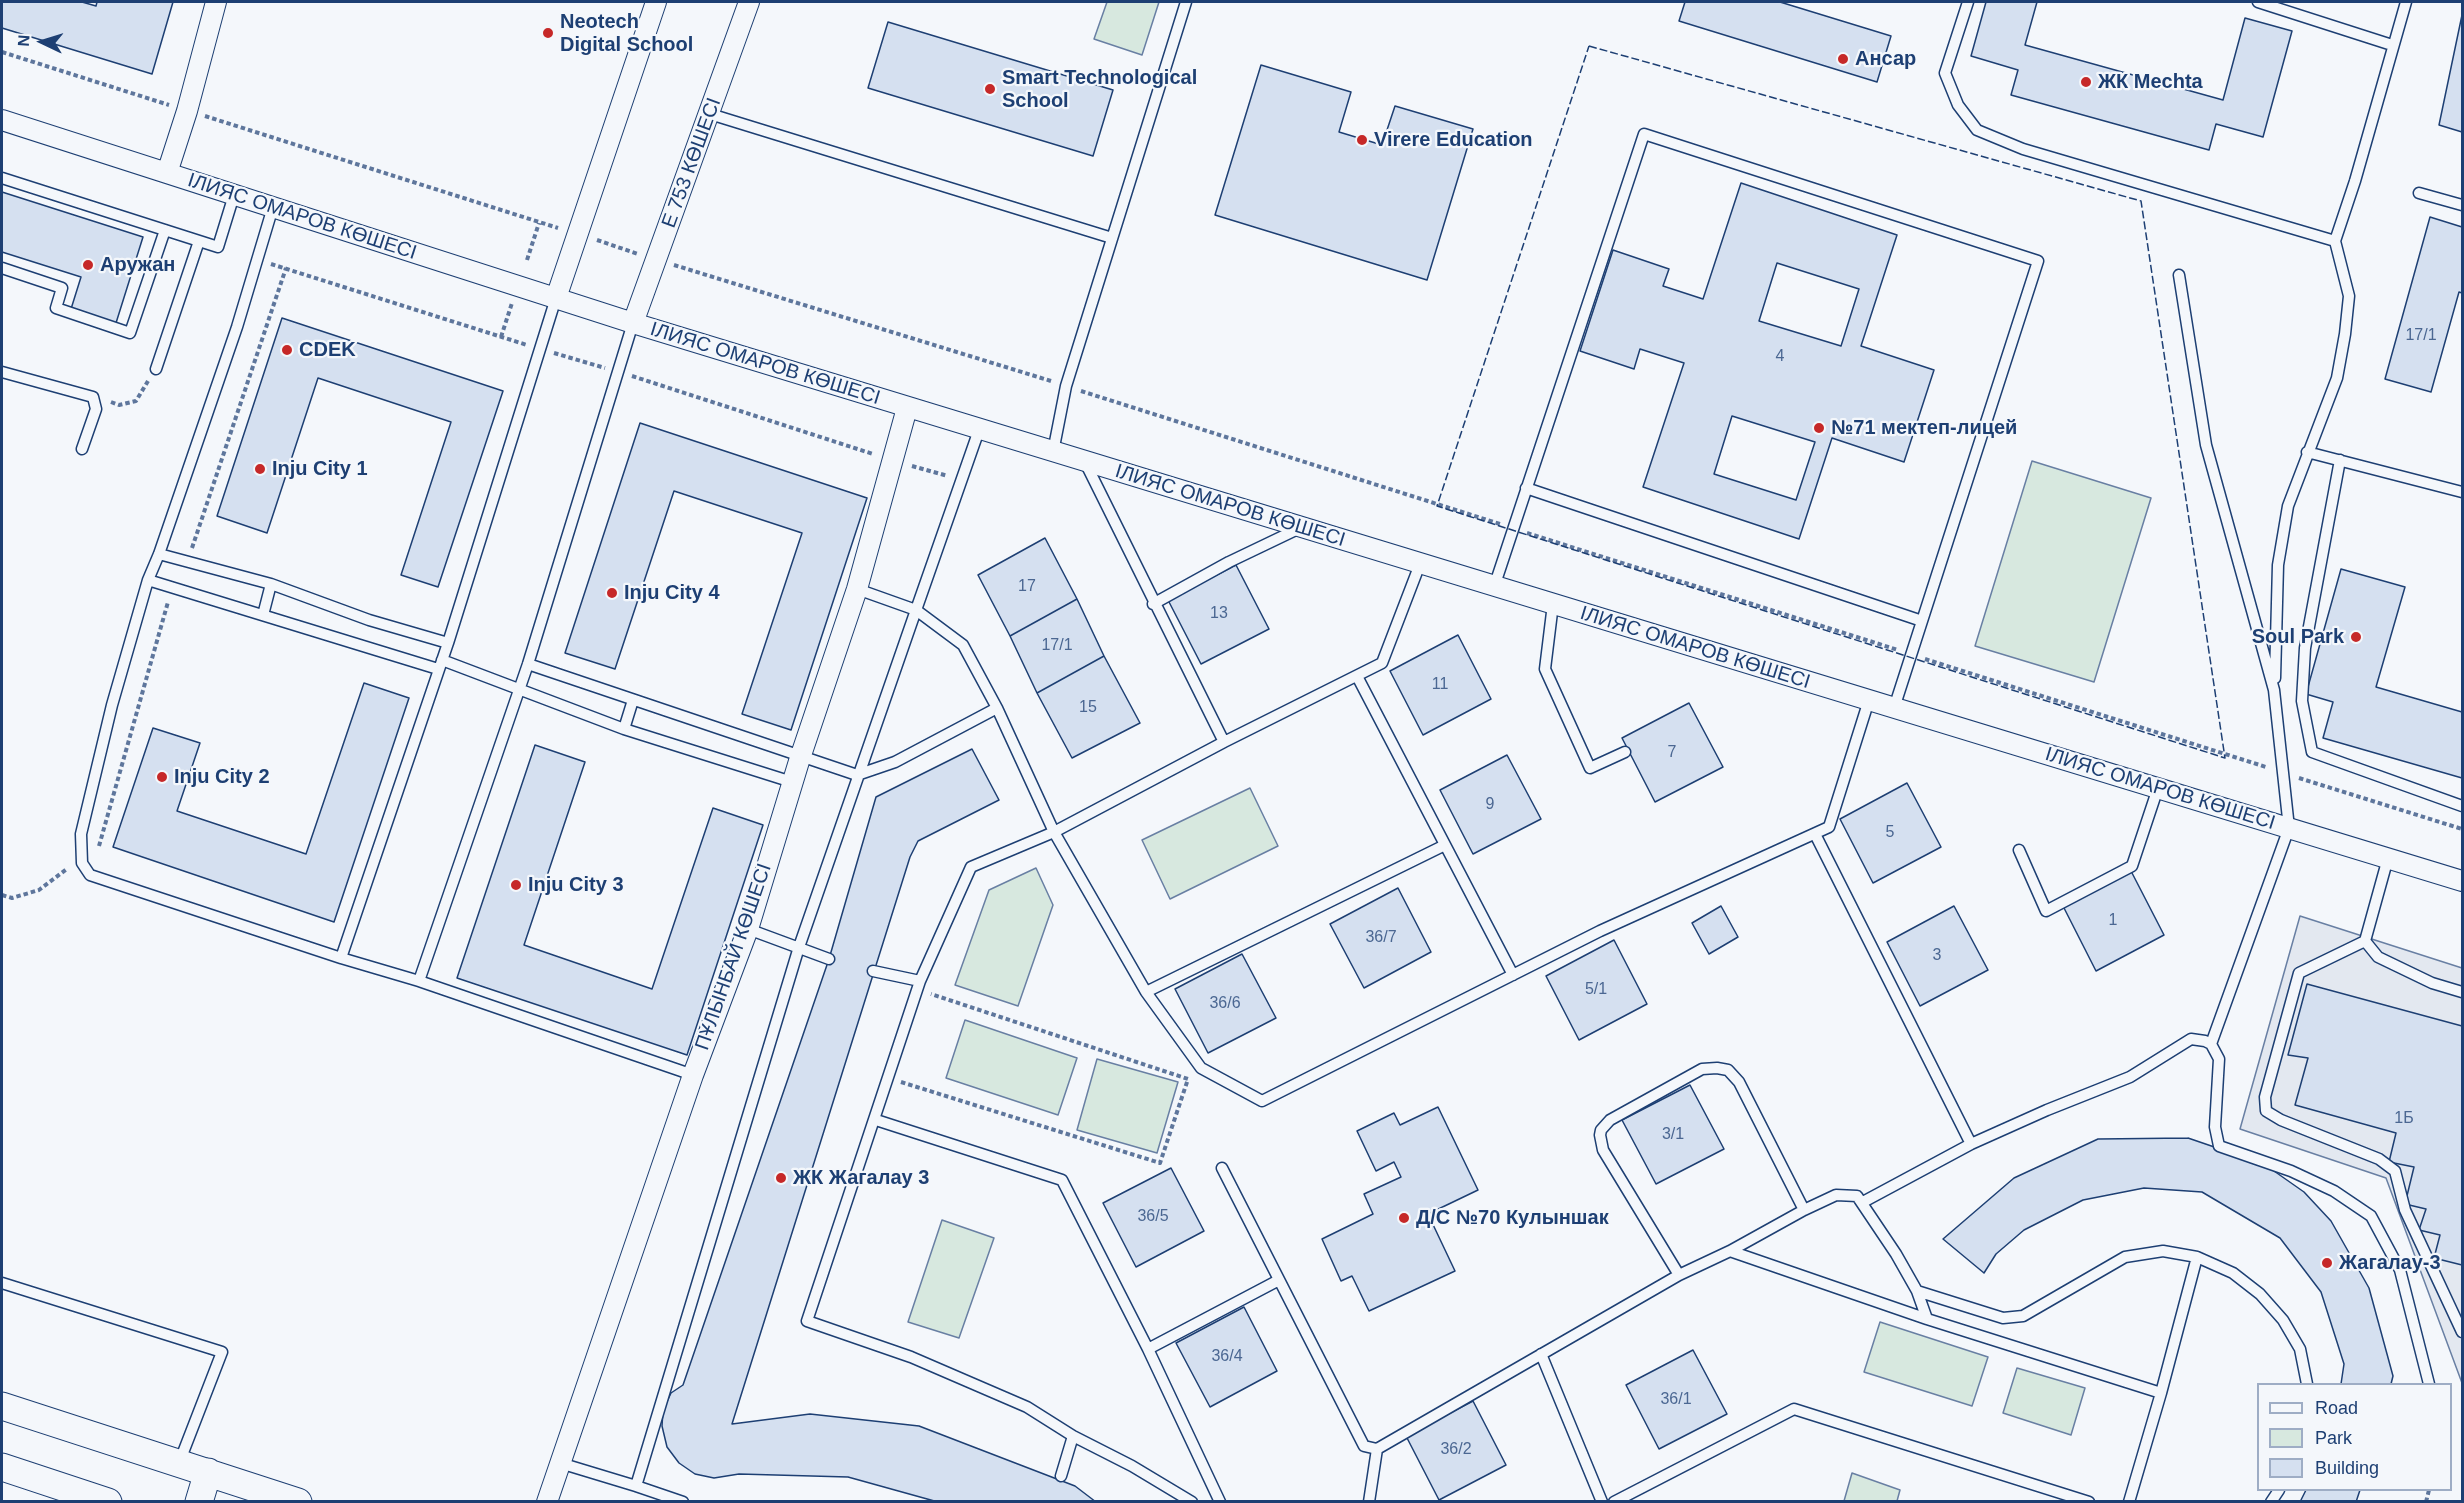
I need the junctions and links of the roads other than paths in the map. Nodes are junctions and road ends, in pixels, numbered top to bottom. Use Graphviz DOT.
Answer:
graph roads {
  1 [pos="216,2"];
  2 [pos="656,2"];
  3 [pos="749,2"];
  4 [pos="1186,2"];
  5 [pos="1968,2"];
  6 [pos="2258,2"];
  7 [pos="2406,2"];
  8 [pos="2392,45"];
  9 [pos="710,114"];
  10 [pos="2,120"];
  11 [pos="167,173"];
  12 [pos="2,178"];
  13 [pos="2419,193"];
  14 [pos="234,195"];
  15 [pos="2463,205"];
  16 [pos="273,207"];
  17 [pos="165,230"];
  18 [pos="1112,238"];
  19 [pos="199,241"];
  20 [pos="2335,241"];
  21 [pos="2,268"];
  22 [pos="2179,275"];
  23 [pos="556,298"];
  24 [pos="633,323"];
  25 [pos="156,369"];
  26 [pos="2,372"];
  27 [pos="908,408"];
  28 [pos="979,430"];
  29 [pos="82,449"];
  30 [pos="1053,452"];
  31 [pos="2307,452"];
  32 [pos="2340,460"];
  33 [pos="1085,462"];
  34 [pos="1526,488"];
  35 [pos="2463,492"];
  36 [pos="1300,527"];
  37 [pos="159,554"];
  38 [pos="1420,564"];
  39 [pos="148,580"];
  40 [pos="271,584"];
  41 [pos="1494,586"];
  42 [pos="857,589"];
  43 [pos="1153,604"];
  44 [pos="1553,604"];
  45 [pos="916,610"];
  46 [pos="263,615"];
  47 [pos="1922,621"];
  48 [pos="448,643"];
  49 [pos="440,664"];
  50 [pos="528,664"];
  51 [pos="1358,678"];
  52 [pos="519,689"];
  53 [pos="2274,690"];
  54 [pos="633,700"];
  55 [pos="1869,700"];
  56 [pos="997,708"];
  57 [pos="1894,708"];
  58 [pos="624,729"];
  59 [pos="1224,742"];
  60 [pos="1625,752"];
  61 [pos="800,758"];
  62 [pos="857,775"];
  63 [pos="792,782"];
  64 [pos="2158,788"];
  65 [pos="2463,806"];
  66 [pos="2289,828"];
  67 [pos="1054,832"];
  68 [pos="1815,834"];
  69 [pos="1445,845"];
  70 [pos="2019,850"];
  71 [pos="2388,858"];
  72 [pos="2463,881"];
  73 [pos="748,929"];
  74 [pos="2365,941"];
  75 [pos="799,947"];
  76 [pos="341,958"];
  77 [pos="829,959"];
  78 [pos="873,971"];
  79 [pos="1513,975"];
  80 [pos="419,981"];
  81 [pos="920,986"];
  82 [pos="1146,992"];
  83 [pos="2463,992"];
  84 [pos="2211,1044"];
  85 [pos="693,1076"];
  86 [pos="876,1120"];
  87 [pos="1971,1144"];
  88 [pos="1222,1168"];
  89 [pos="1863,1202"];
  90 [pos="1804,1210"];
  91 [pos="1730,1251"];
  92 [pos="2197,1257"];
  93 [pos="1679,1275"];
  94 [pos="1279,1280"];
  95 [pos="2,1283"];
  96 [pos="1917,1291"];
  97 [pos="1927,1319"];
  98 [pos="2463,1332"];
  99 [pos="1148,1349"];
  100 [pos="1541,1354"];
  101 [pos="2307,1383"];
  102 [pos="2429,1383"];
  103 [pos="2161,1393"];
  104 [pos="2,1406"];
  105 [pos="1073,1436"];
  106 [pos="1377,1449"];
  107 [pos="179,1463"];
  108 [pos="560,1463"];
  109 [pos="2,1467"];
  110 [pos="208,1472"];
  111 [pos="1061,1476"];
  112 [pos="636,1486"];
  113 [pos="108,1502"];
  114 [pos="199,1502"];
  115 [pos="298,1502"];
  116 [pos="547,1502"];
  117 [pos="683,1502"];
  118 [pos="1192,1502"];
  119 [pos="1220,1502"];
  120 [pos="1369,1502"];
  121 [pos="1602,1502"];
  122 [pos="1614,1502"];
  123 [pos="2089,1502"];
  124 [pos="2129,1502"];
  1 -- 11 [label="street"];
  2 -- 23 [label="street"];
  3 -- 9 [label="street, Е 753 КӨШЕСІ"];
  4 -- 18 [label="lane"];
  5 -- 20 [label="lane"];
  6 -- 8 [label="lane"];
  7 -- 8 [label="lane"];
  8 -- 20 [label="lane"];
  9 -- 18 [label="lane"];
  9 -- 24 [label="street, Е 753 КӨШЕСІ"];
  10 -- 11 [label="street, ІЛИЯС ОМАРОВ КӨШЕСІ"];
  11 -- 14 [label="street, ІЛИЯС ОМАРОВ КӨШЕСІ"];
  12 -- 17 [label="lane"];
  13 -- 15 [label="lane"];
  14 -- 16 [label="street, ІЛИЯС ОМАРОВ КӨШЕСІ"];
  14 -- 19 [label="lane"];
  16 -- 23 [label="street, ІЛИЯС ОМАРОВ КӨШЕСІ"];
  16 -- 37 [label="lane"];
  17 -- 19 [label="lane"];
  17 -- 21 [label="lane"];
  18 -- 30 [label="lane"];
  19 -- 25 [label="lane"];
  20 -- 31 [label="lane"];
  22 -- 53 [label="lane"];
  23 -- 24 [label="street, ІЛИЯС ОМАРОВ КӨШЕСІ"];
  23 -- 48 [label="lane"];
  24 -- 27 [label="street, ІЛИЯС ОМАРОВ КӨШЕСІ"];
  24 -- 50 [label="lane"];
  26 -- 29 [label="lane"];
  27 -- 28 [label="street, ІЛИЯС ОМАРОВ КӨШЕСІ"];
  27 -- 42 [label="street, ПҰЛЫНБАЙ КӨШЕСІ"];
  28 -- 30 [label="street, ІЛИЯС ОМАРОВ КӨШЕСІ"];
  28 -- 45 [label="lane"];
  30 -- 33 [label="street, ІЛИЯС ОМАРОВ КӨШЕСІ"];
  31 -- 32 [label="lane"];
  31 -- 53 [label="lane"];
  32 -- 35 [label="lane"];
  32 -- 65 [label="lane"];
  33 -- 36 [label="street, ІЛИЯС ОМАРОВ КӨШЕСІ"];
  33 -- 43 [label="lane"];
  34 -- 41 [label="lane"];
  34 -- 47 [label="lane"];
  34 -- 47 [label="lane"];
  36 -- 38 [label="street, ІЛИЯС ОМАРОВ КӨШЕСІ"];
  36 -- 43 [label="lane"];
  37 -- 39 [label="lane"];
  37 -- 40 [label="lane"];
  38 -- 41 [label="street, ІЛИЯС ОМАРОВ КӨШЕСІ"];
  38 -- 51 [label="lane"];
  39 -- 46 [label="lane"];
  39 -- 76 [label="lane"];
  40 -- 46 [label="lane"];
  40 -- 48 [label="lane"];
  41 -- 44 [label="street, ІЛИЯС ОМАРОВ КӨШЕСІ"];
  42 -- 45 [label="lane"];
  42 -- 61 [label="street, ПҰЛЫНБАЙ КӨШЕСІ"];
  43 -- 59 [label="lane"];
  44 -- 55 [label="street, ІЛИЯС ОМАРОВ КӨШЕСІ"];
  44 -- 60 [label="lane"];
  45 -- 56 [label="lane"];
  45 -- 62 [label="lane"];
  46 -- 49 [label="lane"];
  47 -- 57 [label="lane"];
  48 -- 49 [label="lane"];
  49 -- 52 [label="lane"];
  49 -- 76 [label="lane"];
  50 -- 52 [label="lane"];
  50 -- 54 [label="lane"];
  51 -- 59 [label="lane"];
  51 -- 69 [label="lane"];
  52 -- 58 [label="lane"];
  52 -- 80 [label="lane"];
  53 -- 66 [label="lane"];
  54 -- 58 [label="lane"];
  54 -- 61 [label="lane"];
  55 -- 57 [label="street, ІЛИЯС ОМАРОВ КӨШЕСІ"];
  55 -- 68 [label="lane"];
  56 -- 62 [label="lane"];
  56 -- 67 [label="lane"];
  57 -- 64 [label="street, ІЛИЯС ОМАРОВ КӨШЕСІ"];
  58 -- 63 [label="lane"];
  59 -- 67 [label="lane"];
  61 -- 62 [label="lane"];
  61 -- 63 [label="street, ПҰЛЫНБАЙ КӨШЕСІ"];
  62 -- 75 [label="lane"];
  63 -- 73 [label="street, ПҰЛЫНБАЙ КӨШЕСІ"];
  64 -- 66 [label="street, ІЛИЯС ОМАРОВ КӨШЕСІ"];
  64 -- 70 [label="lane"];
  66 -- 71 [label="street, ІЛИЯС ОМАРОВ КӨШЕСІ"];
  66 -- 84 [label="lane"];
  67 -- 81 [label="lane"];
  67 -- 82 [label="lane"];
  68 -- 79 [label="lane"];
  68 -- 87 [label="lane"];
  69 -- 79 [label="lane"];
  69 -- 82 [label="lane"];
  71 -- 72 [label="street, ІЛИЯС ОМАРОВ КӨШЕСІ"];
  71 -- 74 [label="lane"];
  73 -- 75 [label="lane"];
  73 -- 85 [label="street, ПҰЛЫНБАЙ КӨШЕСІ"];
  74 -- 83 [label="lane"];
  74 -- 98 [label="lane"];
  75 -- 77 [label="lane"];
  75 -- 112 [label="lane"];
  76 -- 80 [label="lane"];
  78 -- 81 [label="lane"];
  79 -- 82 [label="lane"];
  80 -- 85 [label="lane"];
  81 -- 86 [label="lane"];
  84 -- 87 [label="lane"];
  84 -- 102 [label="lane"];
  85 -- 108 [label="street, ПҰЛЫНБАЙ КӨШЕСІ"];
  86 -- 99 [label="lane"];
  86 -- 105 [label="lane"];
  87 -- 89 [label="lane"];
  88 -- 94 [label="lane"];
  89 -- 90 [label="lane"];
  89 -- 96 [label="lane"];
  90 -- 91 [label="lane"];
  90 -- 93 [label="lane"];
  91 -- 93 [label="lane"];
  91 -- 97 [label="lane"];
  92 -- 96 [label="lane"];
  92 -- 101 [label="lane"];
  92 -- 103 [label="lane"];
  93 -- 100 [label="lane"];
  94 -- 99 [label="lane"];
  94 -- 106 [label="lane"];
  95 -- 107 [label="lane"];
  96 -- 97 [label="lane"];
  97 -- 103 [label="lane"];
  99 -- 119 [label="lane"];
  100 -- 106 [label="lane"];
  100 -- 121 [label="lane"];
  103 -- 124 [label="lane"];
  104 -- 107 [label="main road"];
  105 -- 111 [label="lane"];
  105 -- 118 [label="lane"];
  106 -- 120 [label="lane"];
  107 -- 110 [label="main road"];
  108 -- 112 [label="lane"];
  108 -- 116 [label="street, ПҰЛЫНБАЙ КӨШЕСІ"];
  109 -- 113 [label="main road"];
  110 -- 114 [label="main road"];
  110 -- 115 [label="main road"];
  112 -- 117 [label="lane"];
  122 -- 123 [label="lane"];
}
